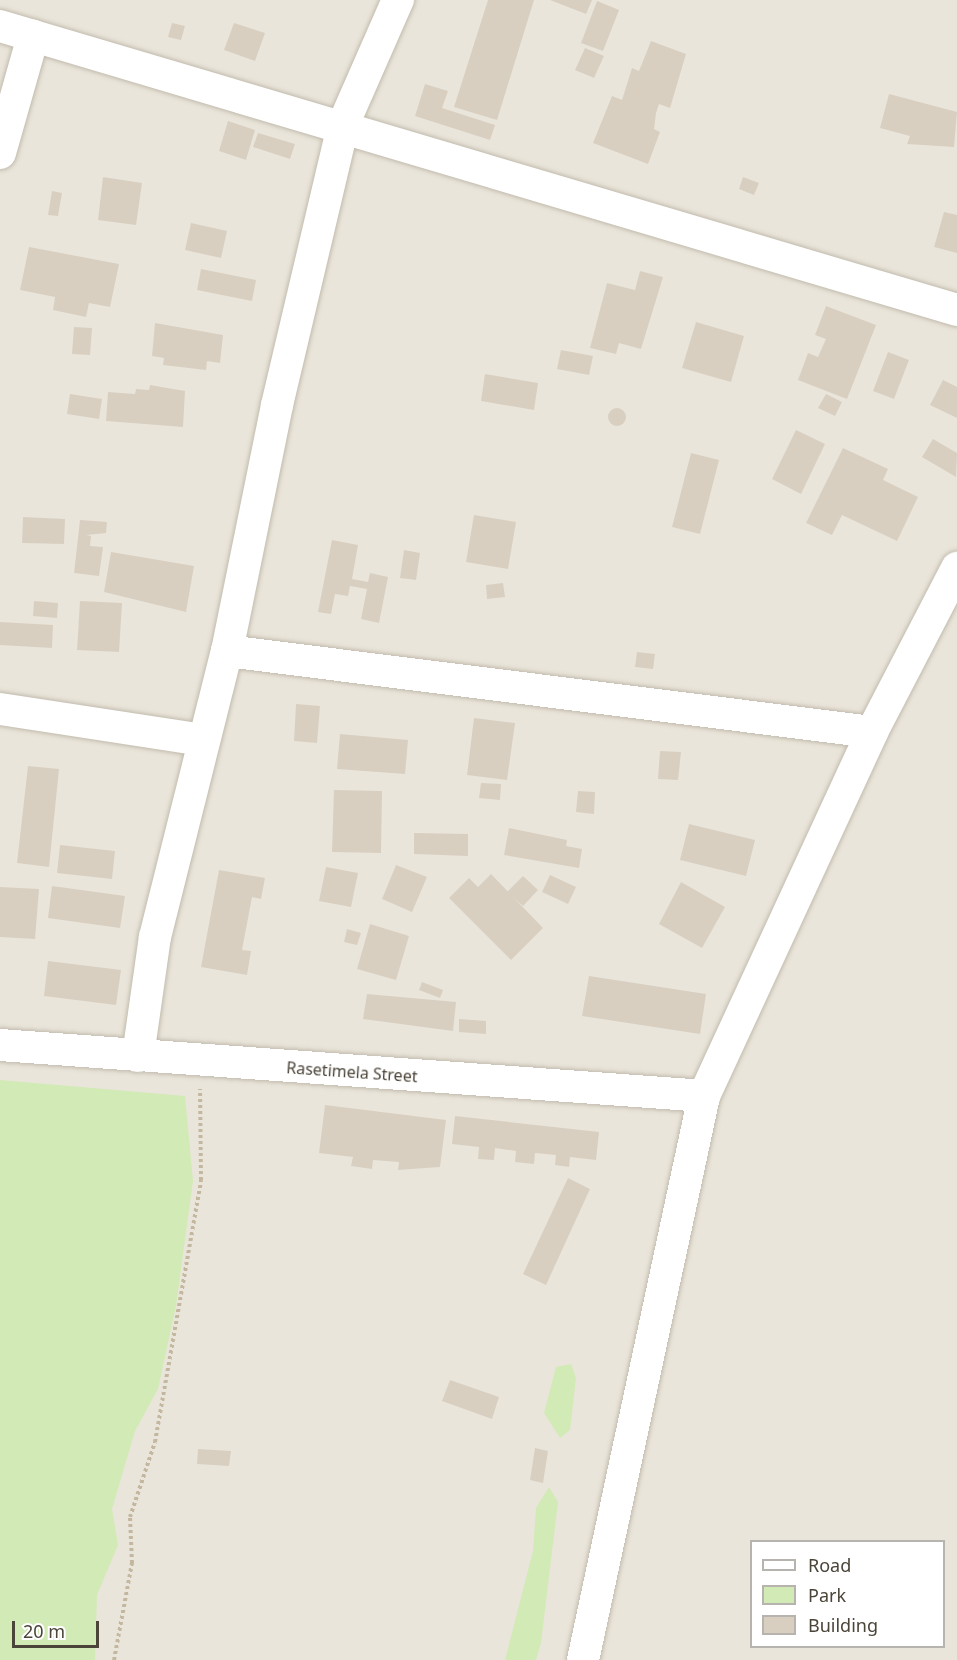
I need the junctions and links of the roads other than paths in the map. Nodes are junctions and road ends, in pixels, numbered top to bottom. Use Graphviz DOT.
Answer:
graph roads {
  1 [pos="398,0"];
  2 [pos="0,26"];
  3 [pos="33,36"];
  4 [pos="343,124"];
  5 [pos="0,153"];
  6 [pos="957,310"];
  7 [pos="957,568"];
  8 [pos="227,651"];
  9 [pos="0,709"];
  10 [pos="872,732"];
  11 [pos="203,740"];
  12 [pos="0,1045"];
  13 [pos="138,1056"];
  14 [pos="704,1096"];
  15 [pos="583,1660"];
  1 -- 4 [label="street"];
  2 -- 3 [label="street"];
  3 -- 4 [label="street"];
  3 -- 5 [label="street"];
  4 -- 6 [label="street"];
  4 -- 8 [label="street"];
  7 -- 10 [label="street"];
  8 -- 10 [label="street"];
  8 -- 11 [label="street"];
  9 -- 11 [label="street"];
  10 -- 14 [label="street"];
  11 -- 13 [label="street"];
  12 -- 13 [label="street, Rasetimela Street"];
  13 -- 14 [label="street, Rasetimela Street"];
  14 -- 15 [label="street"];
}
